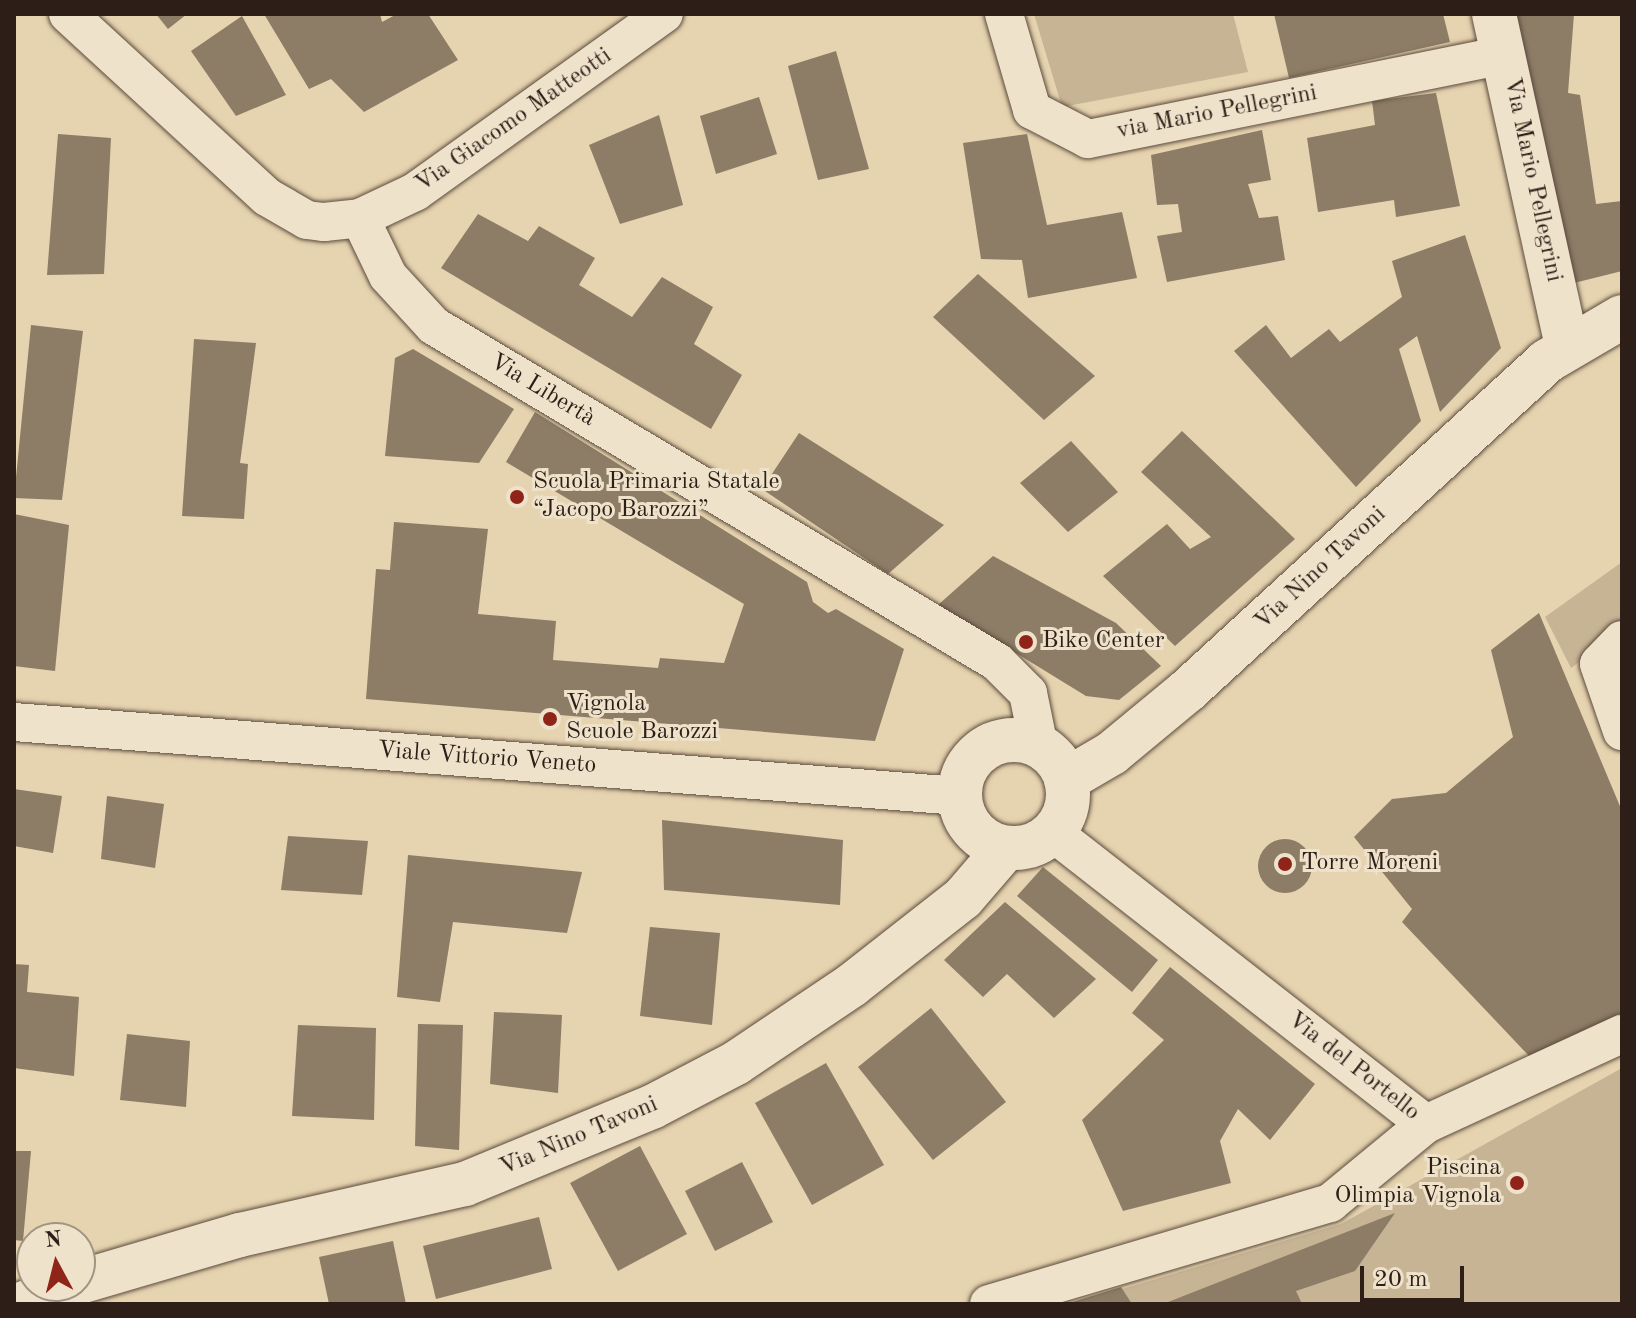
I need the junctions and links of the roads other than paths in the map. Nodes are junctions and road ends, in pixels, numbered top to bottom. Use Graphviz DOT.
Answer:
graph roads {
  1 [pos="68,14"];
  2 [pos="664,14"];
  3 [pos="1004,14"];
  4 [pos="1499,35"];
  5 [pos="360,218"];
  6 [pos="1622,317"];
  7 [pos="1567,347"];
  8 [pos="1610,652"];
  9 [pos="14,722"];
  10 [pos="1622,731"];
  11 [pos="1039,747"];
  12 [pos="1066,780"];
  13 [pos="959,796"];
  14 [pos="1052,832"];
  15 [pos="1006,848"];
  16 [pos="1622,1034"];
  17 [pos="1426,1124"];
  18 [pos="96,1277"];
  19 [pos="989,1304"];
  1 -- 5 [label="street"];
  2 -- 5 [label="street, Via Giacomo Matteotti"];
  3 -- 4 [label="street, via Mario Pellegrini"];
  4 -- 7 [label="main road, Via Mario Pellegrini"];
  5 -- 11 [label="street, Via Libertà"];
  6 -- 7 [label="main road, Via Nino Tavoni"];
  7 -- 12 [label="main road, Via Nino Tavoni"];
  8 -- 10 [label="street"];
  9 -- 13 [label="street, Viale Vittorio Veneto"];
  11 -- 12 [label="main road"];
  11 -- 13 [label="main road"];
  12 -- 14 [label="main road"];
  13 -- 15 [label="main road"];
  14 -- 15 [label="main road"];
  14 -- 17 [label="street, Via del Portello"];
  15 -- 18 [label="main road, Via Nino Tavoni"];
  16 -- 17 [label="street"];
  17 -- 19 [label="street, Via del Portello"];
}
